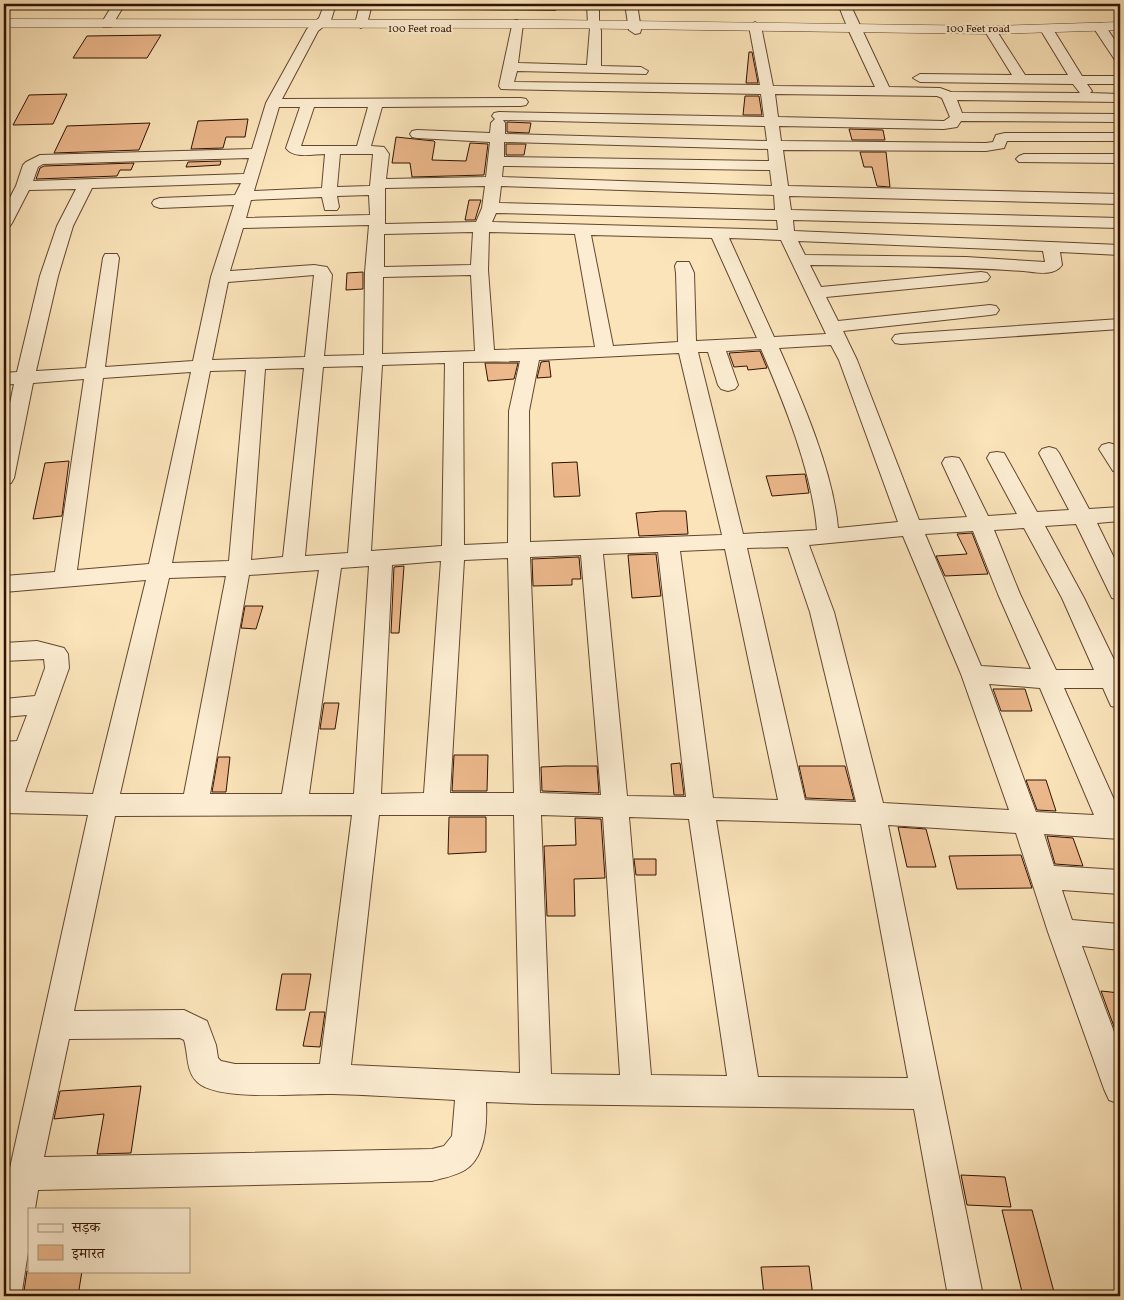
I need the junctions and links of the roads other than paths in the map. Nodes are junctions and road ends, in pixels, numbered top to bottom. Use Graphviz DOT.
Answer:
graph roads {
  1 [pos="120,4"];
  2 [pos="184,4"];
  3 [pos="329,4"];
  4 [pos="366,4"];
  5 [pos="408,4"];
  6 [pos="593,4"];
  7 [pos="631,4"];
  8 [pos="844,4"];
  9 [pos="555,5"];
  10 [pos="4,23"];
  11 [pos="107,24"];
  12 [pos="169,24"];
  13 [pos="361,24"];
  14 [pos="401,24"];
  15 [pos="554,24"];
  16 [pos="1120,26"];
  17 [pos="318,27"];
  18 [pos="516,27"];
  19 [pos="594,27"];
  20 [pos="1099,27"];
  21 [pos="4,28"];
  22 [pos="634,28"];
  23 [pos="755,28"];
  24 [pos="854,29"];
  25 [pos="1046,29"];
  26 [pos="993,30"];
  27 [pos="1120,57"];
  28 [pos="511,67"];
  29 [pos="594,70"];
  30 [pos="651,72"];
  31 [pos="858,77"];
  32 [pos="877,77"];
  33 [pos="990,78"];
  34 [pos="1021,79"];
  35 [pos="1077,79"];
  36 [pos="1120,80"];
  37 [pos="506,86"];
  38 [pos="884,91"];
  39 [pos="767,93"];
  40 [pos="1002,97"];
  41 [pos="1090,98"];
  42 [pos="1120,98"];
  43 [pos="539,102"];
  44 [pos="273,103"];
  45 [pos="376,103"];
  46 [pos="425,103"];
  47 [pos="308,104"];
  48 [pos="953,107"];
  49 [pos="934,108"];
  50 [pos="500,109"];
  51 [pos="1008,118"];
  52 [pos="1120,118"];
  53 [pos="1104,119"];
  54 [pos="417,134"];
  55 [pos="497,138"];
  56 [pos="1118,140"];
  57 [pos="363,149"];
  58 [pos="413,149"];
  59 [pos="333,151"];
  60 [pos="256,152"];
  61 [pos="775,156"];
  62 [pos="1120,158"];
  63 [pos="1024,159"];
  64 [pos="496,161"];
  65 [pos="248,178"];
  66 [pos="492,181"];
  67 [pos="86,184"];
  68 [pos="24,186"];
  69 [pos="378,187"];
  70 [pos="780,191"];
  71 [pos="329,192"];
  72 [pos="242,198"];
  73 [pos="1120,199"];
  74 [pos="160,203"];
  75 [pos="490,208"];
  76 [pos="333,221"];
  77 [pos="4,223"];
  78 [pos="235,223"];
  79 [pos="1120,223"];
  80 [pos="377,224"];
  81 [pos="785,225"];
  82 [pos="482,227"];
  83 [pos="582,230"];
  84 [pos="718,233"];
  85 [pos="963,242"];
  86 [pos="1051,248"];
  87 [pos="1120,250"];
  88 [pos="111,258"];
  89 [pos="799,260"];
  90 [pos="966,262"];
  91 [pos="683,266"];
  92 [pos="479,270"];
  93 [pos="374,272"];
  94 [pos="220,277"];
  95 [pos="981,277"];
  96 [pos="815,294"];
  97 [pos="990,310"];
  98 [pos="1120,324"];
  99 [pos="835,333"];
  100 [pos="901,339"];
  101 [pos="769,344"];
  102 [pos="715,346"];
  103 [pos="687,347"];
  104 [pos="604,352"];
  105 [pos="531,354"];
  106 [pos="485,356"];
  107 [pos="454,357"];
  108 [pos="373,361"];
  109 [pos="313,363"];
  110 [pos="256,364"];
  111 [pos="202,366"];
  112 [pos="94,373"];
  113 [pos="25,377"];
  114 [pos="4,378"];
  115 [pos="728,385"];
  116 [pos="1109,449"];
  117 [pos="1049,453"];
  118 [pos="997,458"];
  119 [pos="952,463"];
  120 [pos="1120,466"];
  121 [pos="4,478"];
  122 [pos="1120,514"];
  123 [pos="1083,517"];
  124 [pos="1033,521"];
  125 [pos="981,523"];
  126 [pos="911,528"];
  127 [pos="828,535"];
  128 [pos="796,539"];
  129 [pos="734,541"];
  130 [pos="668,544"];
  131 [pos="591,547"];
  132 [pos="519,550"];
  133 [pos="453,553"];
  134 [pos="370,560"];
  135 [pos="332,562"];
  136 [pos="293,565"];
  137 [pos="239,568"];
  138 [pos="159,571"];
  139 [pos="65,578"];
  140 [pos="4,584"];
  141 [pos="1120,592"];
  142 [pos="4,652"];
  143 [pos="973,674"];
  144 [pos="1048,679"];
  145 [pos="1117,686"];
  146 [pos="44,704"];
  147 [pos="4,708"];
  148 [pos="16,752"];
  149 [pos="6,802"];
  150 [pos="195,804"];
  151 [pos="294,804"];
  152 [pos="367,804"];
  153 [pos="436,804"];
  154 [pos="528,804"];
  155 [pos="104,805"];
  156 [pos="615,806"];
  157 [pos="701,808"];
  158 [pos="792,810"];
  159 [pos="872,812"];
  160 [pos="1026,821"];
  161 [pos="1117,828"];
  162 [pos="1044,877"];
  163 [pos="1120,882"];
  164 [pos="1062,932"];
  165 [pos="1120,938"];
  166 [pos="56,1025"];
  167 [pos="334,1080"];
  168 [pos="470,1086"];
  169 [pos="1120,1086"];
  170 [pos="536,1089"];
  171 [pos="636,1090"];
  172 [pos="745,1091"];
  173 [pos="927,1094"];
  174 [pos="24,1174"];
  175 [pos="4,1291"];
  176 [pos="966,1296"];
  1 -- 11 [label="street"];
  2 -- 3 [label="street"];
  2 -- 12 [label="street"];
  3 -- 17 [label="street"];
  4 -- 13 [label="street"];
  5 -- 9 [label="street"];
  5 -- 14 [label="street"];
  6 -- 19 [label="street"];
  7 -- 22 [label="street"];
  8 -- 24 [label="street"];
  9 -- 15 [label="street"];
  10 -- 11 [label="street, 100 Feet road"];
  11 -- 12 [label="street, 100 Feet road"];
  12 -- 17 [label="street, 100 Feet road"];
  13 -- 14 [label="street, 100 Feet road"];
  13 -- 17 [label="street, 100 Feet road"];
  14 -- 18 [label="street, 100 Feet road"];
  15 -- 18 [label="street, 100 Feet road"];
  15 -- 19 [label="street, 100 Feet road"];
  16 -- 20 [label="street, 100 Feet road"];
  17 -- 18 [label="street, 100 Feet road"];
  17 -- 21 [label="street, 100 Feet road"];
  17 -- 44 [label="street"];
  18 -- 19 [label="street, 100 Feet road"];
  18 -- 28 [label="street"];
  19 -- 22 [label="street, 100 Feet road"];
  19 -- 29 [label="street"];
  20 -- 25 [label="street, 100 Feet road"];
  20 -- 27 [label="street"];
  22 -- 23 [label="street, 100 Feet road"];
  23 -- 24 [label="street, 100 Feet road"];
  23 -- 39 [label="street"];
  24 -- 26 [label="street, 100 Feet road"];
  24 -- 32 [label="street"];
  25 -- 26 [label="street, 100 Feet road"];
  25 -- 35 [label="street"];
  26 -- 34 [label="street"];
  28 -- 29 [label="street"];
  28 -- 37 [label="street"];
  29 -- 30 [label="street"];
  31 -- 32 [label="street"];
  32 -- 33 [label="street"];
  32 -- 38 [label="street"];
  33 -- 34 [label="street"];
  33 -- 40 [label="street"];
  34 -- 35 [label="street"];
  35 -- 36 [label="street"];
  35 -- 41 [label="street"];
  37 -- 39 [label="street"];
  37 -- 50 [label="street"];
  38 -- 39 [label="street"];
  38 -- 48 [label="street"];
  39 -- 48 [label="street"];
  39 -- 50 [label="street"];
  39 -- 61 [label="street"];
  40 -- 41 [label="street"];
  40 -- 48 [label="street"];
  40 -- 51 [label="street"];
  41 -- 42 [label="street"];
  41 -- 53 [label="street"];
  43 -- 50 [label="street"];
  44 -- 47 [label="street"];
  44 -- 60 [label="street"];
  45 -- 46 [label="street"];
  45 -- 47 [label="street"];
  45 -- 57 [label="street"];
  46 -- 50 [label="street"];
  46 -- 54 [label="street"];
  47 -- 59 [label="street"];
  48 -- 49 [label="street"];
  48 -- 51 [label="street"];
  50 -- 55 [label="street"];
  51 -- 53 [label="street"];
  52 -- 53 [label="street"];
  53 -- 56 [label="street"];
  54 -- 55 [label="street"];
  54 -- 58 [label="street"];
  55 -- 61 [label="street"];
  55 -- 64 [label="street"];
  56 -- 61 [label="street"];
  57 -- 59 [label="street"];
  57 -- 69 [label="street"];
  59 -- 71 [label="street"];
  60 -- 65 [label="street"];
  60 -- 68 [label="street"];
  61 -- 64 [label="street"];
  61 -- 70 [label="street"];
  62 -- 63 [label="street"];
  64 -- 66 [label="street"];
  65 -- 67 [label="street"];
  65 -- 72 [label="street"];
  66 -- 69 [label="street"];
  66 -- 70 [label="street"];
  66 -- 75 [label="street"];
  67 -- 68 [label="street"];
  67 -- 113 [label="street"];
  68 -- 77 [label="street"];
  69 -- 71 [label="street"];
  69 -- 80 [label="street"];
  70 -- 73 [label="street"];
  70 -- 81 [label="street"];
  71 -- 72 [label="street"];
  71 -- 76 [label="street"];
  72 -- 74 [label="street"];
  72 -- 78 [label="street"];
  75 -- 81 [label="street"];
  75 -- 82 [label="street"];
  76 -- 78 [label="street"];
  76 -- 80 [label="street"];
  78 -- 94 [label="street"];
  79 -- 81 [label="street"];
  80 -- 82 [label="street"];
  80 -- 93 [label="street"];
  81 -- 84 [label="street"];
  81 -- 85 [label="street"];
  81 -- 89 [label="street"];
  82 -- 83 [label="street"];
  82 -- 92 [label="street"];
  83 -- 84 [label="street"];
  83 -- 104 [label="street"];
  84 -- 101 [label="street"];
  85 -- 86 [label="street"];
  85 -- 90 [label="street"];
  86 -- 87 [label="street"];
  86 -- 90 [label="street"];
  88 -- 112 [label="street"];
  89 -- 90 [label="street"];
  89 -- 96 [label="street"];
  91 -- 103 [label="street"];
  92 -- 93 [label="street"];
  92 -- 106 [label="street"];
  93 -- 108 [label="street"];
  94 -- 109 [label="street"];
  94 -- 111 [label="street"];
  95 -- 96 [label="street"];
  96 -- 99 [label="street"];
  97 -- 99 [label="street"];
  98 -- 100 [label="street"];
  99 -- 101 [label="street"];
  99 -- 126 [label="street"];
  101 -- 102 [label="street"];
  101 -- 127 [label="street"];
  102 -- 103 [label="street"];
  102 -- 115 [label="street"];
  103 -- 104 [label="street"];
  103 -- 129 [label="street"];
  104 -- 105 [label="street"];
  105 -- 106 [label="street"];
  105 -- 132 [label="street"];
  106 -- 107 [label="street"];
  107 -- 108 [label="street"];
  107 -- 133 [label="street"];
  108 -- 109 [label="street"];
  108 -- 134 [label="street"];
  109 -- 110 [label="street"];
  109 -- 136 [label="street"];
  110 -- 111 [label="street"];
  110 -- 137 [label="street"];
  111 -- 112 [label="street"];
  111 -- 138 [label="street"];
  112 -- 113 [label="street"];
  112 -- 139 [label="street"];
  113 -- 114 [label="street"];
  113 -- 121 [label="street"];
  116 -- 120 [label="street"];
  117 -- 123 [label="street"];
  118 -- 124 [label="street"];
  119 -- 125 [label="street"];
  122 -- 123 [label="street"];
  123 -- 124 [label="street"];
  123 -- 141 [label="street"];
  124 -- 125 [label="street"];
  124 -- 145 [label="street"];
  125 -- 126 [label="street"];
  125 -- 144 [label="street"];
  126 -- 127 [label="street"];
  126 -- 143 [label="street"];
  127 -- 128 [label="street"];
  128 -- 129 [label="street"];
  128 -- 159 [label="street"];
  129 -- 130 [label="street"];
  129 -- 158 [label="street"];
  130 -- 131 [label="street"];
  130 -- 157 [label="street"];
  131 -- 132 [label="street"];
  131 -- 156 [label="street"];
  132 -- 133 [label="street"];
  132 -- 154 [label="street"];
  133 -- 134 [label="street"];
  133 -- 153 [label="street"];
  134 -- 135 [label="street"];
  134 -- 152 [label="street"];
  135 -- 136 [label="street"];
  135 -- 151 [label="street"];
  136 -- 137 [label="street"];
  137 -- 138 [label="street"];
  137 -- 150 [label="street"];
  138 -- 139 [label="street"];
  138 -- 155 [label="street"];
  139 -- 140 [label="street"];
  142 -- 146 [label="street"];
  143 -- 144 [label="street"];
  143 -- 160 [label="street"];
  144 -- 145 [label="street"];
  144 -- 161 [label="street"];
  146 -- 147 [label="street"];
  146 -- 148 [label="street"];
  148 -- 149 [label="street"];
  149 -- 155 [label="street"];
  150 -- 151 [label="street"];
  150 -- 155 [label="street"];
  151 -- 152 [label="street"];
  152 -- 153 [label="street"];
  152 -- 167 [label="street"];
  153 -- 154 [label="street"];
  154 -- 156 [label="street"];
  154 -- 170 [label="street"];
  155 -- 166 [label="street"];
  156 -- 157 [label="street"];
  156 -- 171 [label="street"];
  157 -- 158 [label="street"];
  157 -- 172 [label="street"];
  158 -- 159 [label="street"];
  159 -- 160 [label="street"];
  159 -- 173 [label="street"];
  160 -- 161 [label="street"];
  160 -- 162 [label="street"];
  162 -- 163 [label="street"];
  162 -- 164 [label="street"];
  164 -- 165 [label="street"];
  164 -- 169 [label="street"];
  166 -- 167 [label="street"];
  166 -- 174 [label="street"];
  167 -- 168 [label="street"];
  168 -- 170 [label="street"];
  168 -- 174 [label="street"];
  170 -- 171 [label="street"];
  171 -- 172 [label="street"];
  172 -- 173 [label="street"];
  173 -- 176 [label="street"];
  174 -- 175 [label="street"];
}
